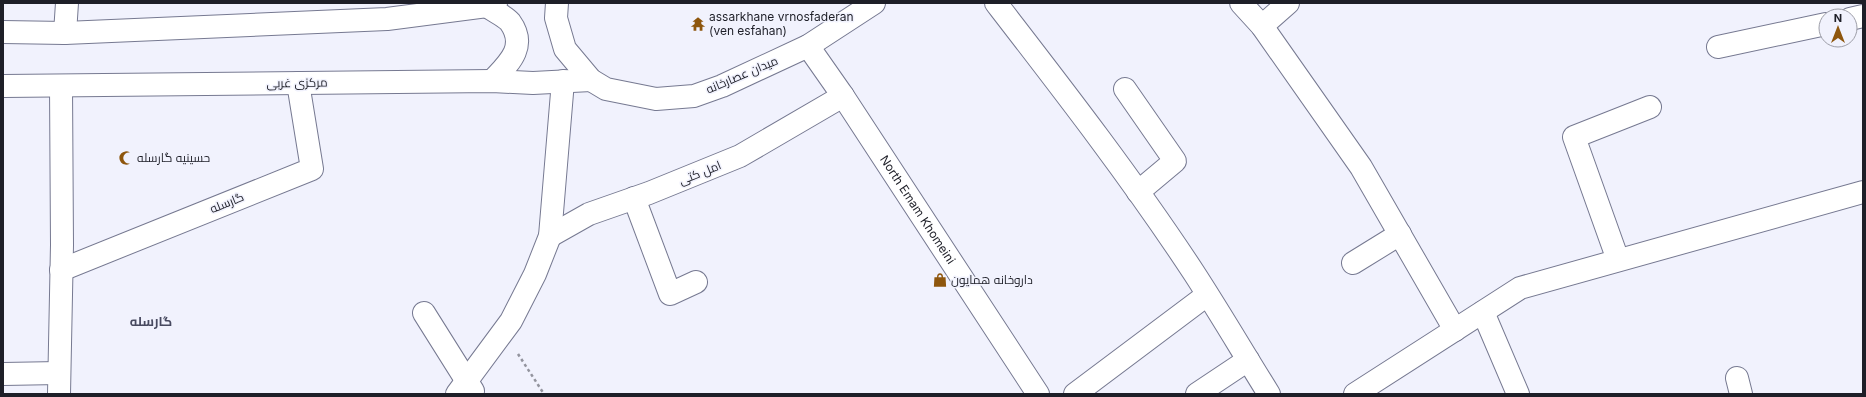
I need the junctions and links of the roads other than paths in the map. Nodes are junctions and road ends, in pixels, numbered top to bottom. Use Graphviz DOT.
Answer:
graph roads {
  1 [pos="67,3"];
  2 [pos="557,3"];
  3 [pos="874,3"];
  4 [pos="996,3"];
  5 [pos="1241,3"];
  6 [pos="1288,3"];
  7 [pos="491,5"];
  8 [pos="1262,26"];
  9 [pos="1818,26"];
  10 [pos="3,32"];
  11 [pos="65,33"];
  12 [pos="808,46"];
  13 [pos="1718,47"];
  14 [pos="591,80"];
  15 [pos="492,81"];
  16 [pos="563,81"];
  17 [pos="298,83"];
  18 [pos="3,86"];
  19 [pos="62,86"];
  20 [pos="1125,89"];
  21 [pos="843,96"];
  22 [pos="1650,107"];
  23 [pos="1138,192"];
  24 [pos="1863,192"];
  25 [pos="634,198"];
  26 [pos="1400,234"];
  27 [pos="550,236"];
  28 [pos="1618,260"];
  29 [pos="1353,263"];
  30 [pos="62,270"];
  31 [pos="696,282"];
  32 [pos="1207,294"];
  33 [pos="1483,312"];
  34 [pos="424,313"];
  35 [pos="1455,330"];
  36 [pos="1248,360"];
  37 [pos="3,374"];
  38 [pos="59,383"];
  39 [pos="466,390"];
  40 [pos="1038,394"];
  41 [pos="1075,394"];
  42 [pos="1197,394"];
  43 [pos="1269,394"];
  44 [pos="1354,394"];
  45 [pos="1518,394"];
  1 -- 11 [label="street"];
  2 -- 14 [label="street, میدان عصارخانه"];
  3 -- 12 [label="street, میدان عصارخانه"];
  4 -- 23 [label="street"];
  5 -- 8 [label="street"];
  6 -- 8 [label="street"];
  7 -- 11 [label="street"];
  7 -- 15 [label="street"];
  8 -- 26 [label="street"];
  9 -- 13 [label="street"];
  10 -- 11 [label="street"];
  12 -- 14 [label="street, میدان عصارخانه"];
  12 -- 21 [label="street, North Emam Khomeini"];
  14 -- 16 [label="street, مرکزی غربی"];
  15 -- 16 [label="street, مرکزی غربی"];
  15 -- 17 [label="street, مرکزی غربی"];
  16 -- 27 [label="street"];
  17 -- 19 [label="street, مرکزی غربی"];
  17 -- 30 [label="street, گارسله"];
  18 -- 19 [label="street, مرکزی غربی"];
  19 -- 30 [label="street"];
  20 -- 23 [label="street"];
  21 -- 25 [label="street, امل کتی"];
  21 -- 40 [label="street, North Emam Khomeini"];
  22 -- 28 [label="street"];
  23 -- 32 [label="street"];
  24 -- 28 [label="street"];
  25 -- 27 [label="street, امل کتی"];
  25 -- 31 [label="street"];
  26 -- 29 [label="street"];
  26 -- 35 [label="street"];
  27 -- 39 [label="street"];
  28 -- 33 [label="street"];
  30 -- 38 [label="street"];
  32 -- 36 [label="street"];
  32 -- 41 [label="street"];
  33 -- 35 [label="street"];
  33 -- 45 [label="street"];
  34 -- 39 [label="street"];
  35 -- 44 [label="street"];
  36 -- 42 [label="street"];
  36 -- 43 [label="street"];
  37 -- 38 [label="street"];
}
